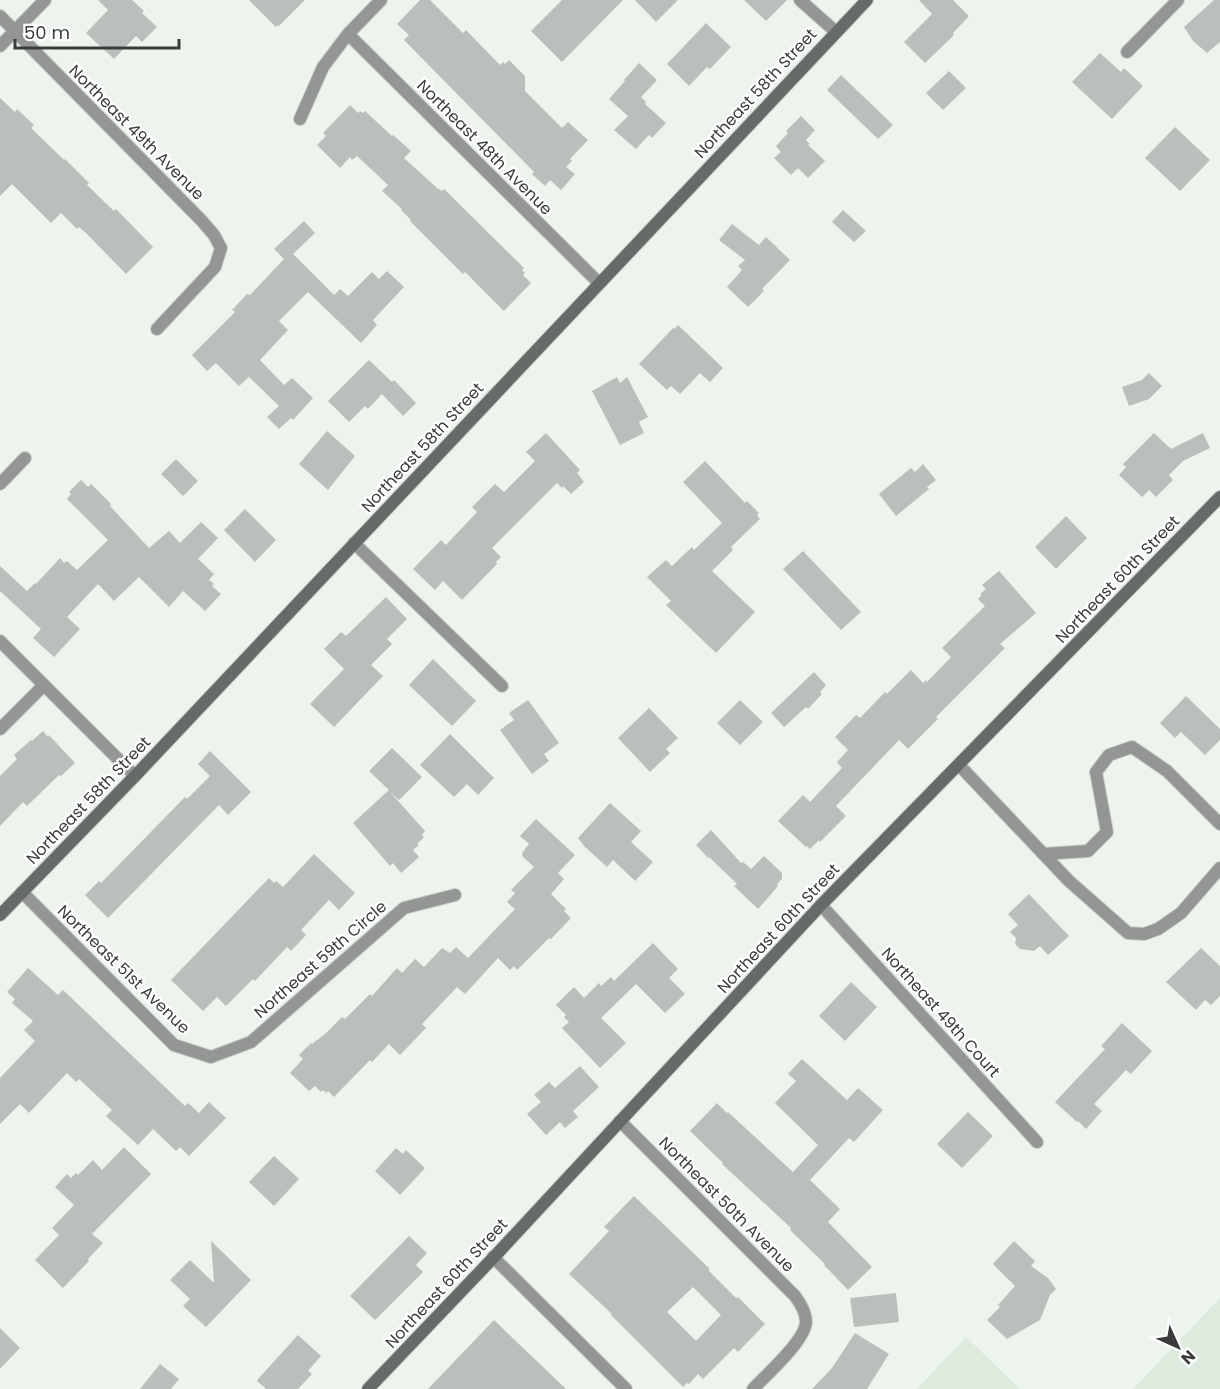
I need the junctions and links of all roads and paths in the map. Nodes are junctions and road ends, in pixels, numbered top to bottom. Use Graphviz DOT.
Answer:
graph roads {
  1 [pos="45,0"];
  2 [pos="381,0"];
  3 [pos="800,0"];
  4 [pos="867,0"];
  5 [pos="1178,0"];
  6 [pos="0,16"];
  7 [pos="15,31"];
  8 [pos="836,32"];
  9 [pos="348,34"];
  10 [pos="0,46"];
  11 [pos="1127,52"];
  12 [pos="300,119"];
  13 [pos="598,283"];
  14 [pos="157,329"];
  15 [pos="25,458"];
  16 [pos="0,484"];
  17 [pos="1220,497"];
  18 [pos="354,543"];
  19 [pos="0,641"];
  20 [pos="44,685"];
  21 [pos="502,686"];
  22 [pos="0,729"];
  23 [pos="959,765"];
  24 [pos="135,776"];
  25 [pos="1220,824"];
  26 [pos="1043,854"];
  27 [pos="1220,868"];
  28 [pos="22,892"];
  29 [pos="455,895"];
  30 [pos="821,905"];
  31 [pos="0,915"];
  32 [pos="211,1057"];
  33 [pos="620,1121"];
  34 [pos="1037,1142"];
  35 [pos="493,1257"];
  36 [pos="368,1389"];
  37 [pos="626,1389"];
  38 [pos="753,1389"];
  1 -- 7 [label="street"];
  2 -- 9 [label="street"];
  3 -- 8 [label="street"];
  4 -- 8 [label="street, Northeast 58th Street"];
  5 -- 11 [label="street"];
  6 -- 7 [label="street, Northeast 49th Avenue"];
  7 -- 10 [label="street"];
  7 -- 14 [label="street, Northeast 49th Avenue"];
  8 -- 13 [label="street, Northeast 58th Street"];
  9 -- 12 [label="street"];
  9 -- 13 [label="street, Northeast 48th Avenue"];
  13 -- 18 [label="street, Northeast 58th Street"];
  15 -- 16 [label="street"];
  17 -- 23 [label="street, Northeast 60th Street"];
  18 -- 21 [label="street"];
  18 -- 24 [label="street, Northeast 58th Street"];
  19 -- 20 [label="street"];
  20 -- 22 [label="street"];
  20 -- 24 [label="street"];
  23 -- 26 [label="street"];
  23 -- 30 [label="street, Northeast 60th Street"];
  24 -- 28 [label="street, Northeast 58th Street"];
  25 -- 26 [label="street"];
  26 -- 27 [label="street"];
  28 -- 31 [label="street, Northeast 58th Street"];
  28 -- 32 [label="street, Northeast 51st Avenue"];
  29 -- 32 [label="street, Northeast 59th Circle"];
  30 -- 33 [label="street, Northeast 60th Street"];
  30 -- 34 [label="street, Northeast 49th Court"];
  33 -- 35 [label="street, Northeast 60th Street"];
  33 -- 38 [label="street, Northeast 50th Avenue"];
  35 -- 36 [label="street, Northeast 60th Street"];
  35 -- 37 [label="street"];
}
